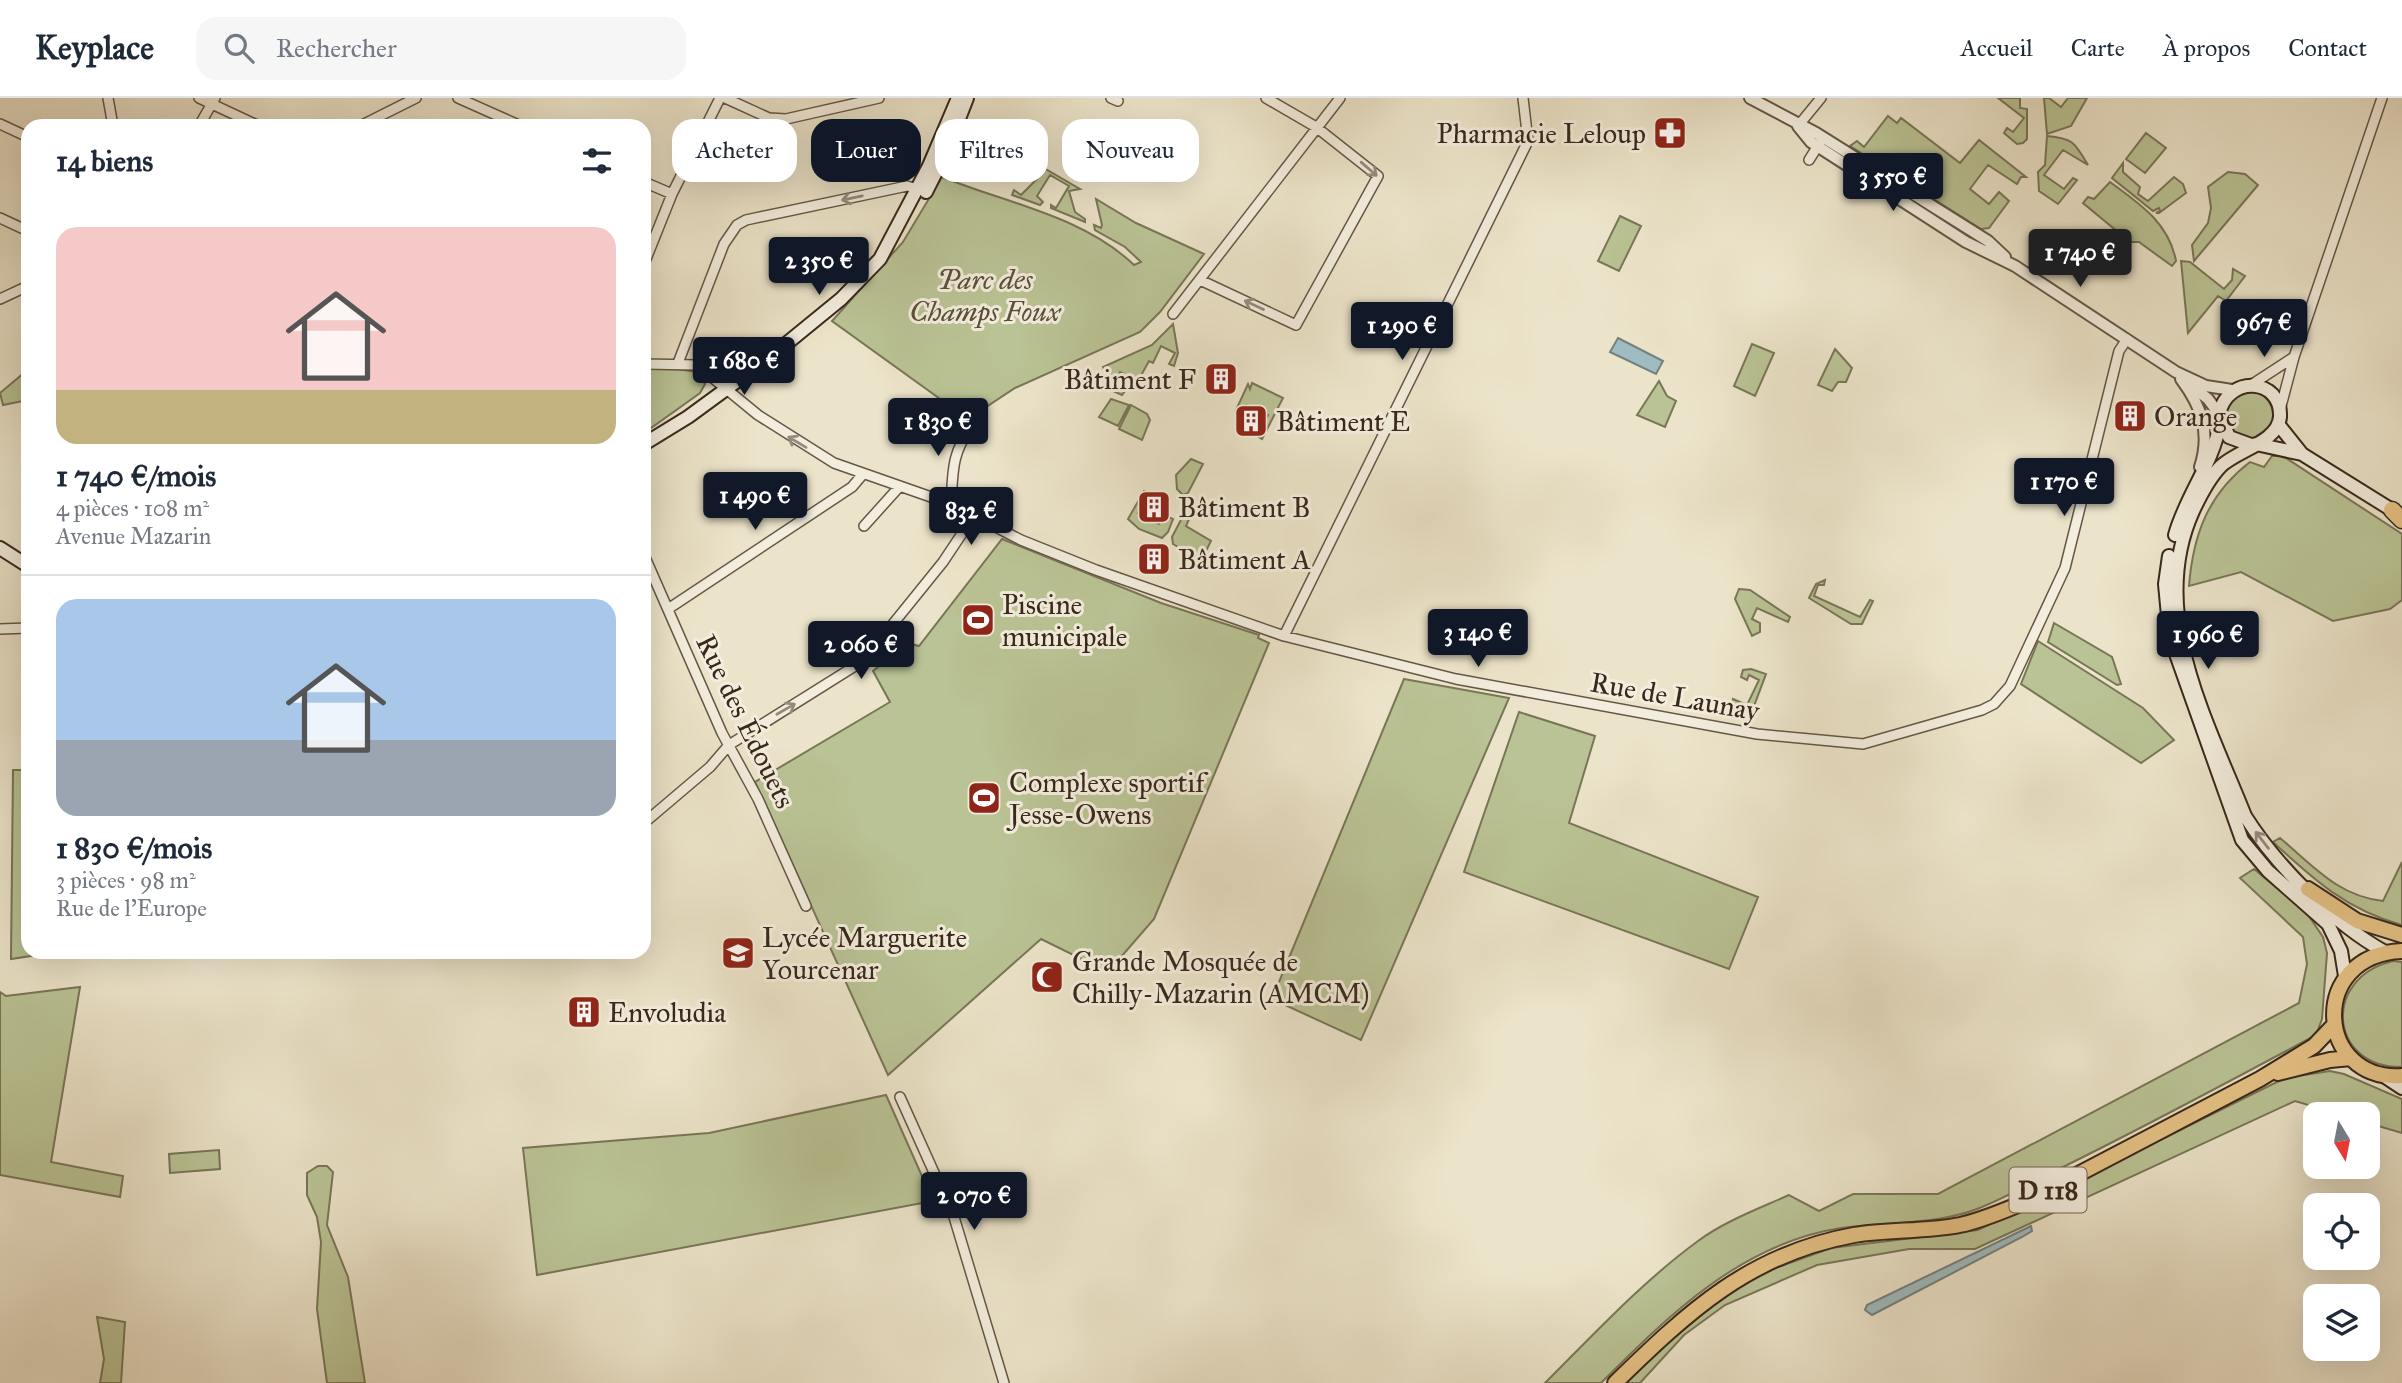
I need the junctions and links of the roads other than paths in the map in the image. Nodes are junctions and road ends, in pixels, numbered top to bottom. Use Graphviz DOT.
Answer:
graph roads {
  1 [pos="107,98"];
  2 [pos="199,98"];
  3 [pos="416,98"];
  4 [pos="458,98"];
  5 [pos="722,98"];
  6 [pos="879,98"];
  7 [pos="958,98"];
  8 [pos="967,98"];
  9 [pos="1266,98"];
  10 [pos="1340,98"];
  11 [pos="1523,98"];
  12 [pos="1750,98"];
  13 [pos="1821,98"];
  14 [pos="2382,98"];
  15 [pos="213,101"];
  16 [pos="112,119"];
  17 [pos="204,119"];
  18 [pos="247,119"];
  19 [pos="374,119"];
  20 [pos="505,119"];
  21 [pos="949,119"];
  22 [pos="958,119"];
  23 [pos="0,124"];
  24 [pos="1798,126"];
  25 [pos="1316,127"];
  26 [pos="21,134"];
  27 [pos="1820,142"];
  28 [pos="935,154"];
  29 [pos="1809,160"];
  30 [pos="935,173"];
  31 [pos="651,184"];
  32 [pos="918,189"];
  33 [pos="672,194"];
  34 [pos="0,218"];
  35 [pos="910,219"];
  36 [pos="21,227"];
  37 [pos="651,246"];
  38 [pos="880,259"];
  39 [pos="1200,280"];
  40 [pos="21,289"];
  41 [pos="0,299"];
  42 [pos="1172,314"];
  43 [pos="2127,339"];
  44 [pos="2294,357"];
  45 [pos="678,363"];
  46 [pos="651,364"];
  47 [pos="2178,376"];
  48 [pos="2251,385"];
  49 [pos="723,387"];
  50 [pos="2232,390"];
  51 [pos="2279,417"];
  52 [pos="2220,419"];
  53 [pos="971,428"];
  54 [pos="651,437"];
  55 [pos="651,438"];
  56 [pos="2254,445"];
  57 [pos="2302,454"];
  58 [pos="863,474"];
  59 [pos="900,486"];
  60 [pos="2192,492"];
  61 [pos="951,504"];
  62 [pos="2399,515"];
  63 [pos="973,517"];
  64 [pos="864,526"];
  65 [pos="0,548"];
  66 [pos="21,562"];
  67 [pos="651,571"];
  68 [pos="668,610"];
  69 [pos="21,628"];
  70 [pos="0,629"];
  71 [pos="1284,636"];
  72 [pos="729,745"];
  73 [pos="651,817"];
  74 [pos="2308,889"];
  75 [pos="806,906"];
  76 [pos="2402,935"];
  77 [pos="2402,951"];
  78 [pos="2385,952"];
  79 [pos="2345,976"];
  80 [pos="2334,1024"];
  81 [pos="2351,1058"];
  82 [pos="2384,1076"];
  83 [pos="2402,1076"];
  84 [pos="2260,1079"];
  85 [pos="2402,1088"];
  86 [pos="900,1097"];
  87 [pos="1004,1383"];
  88 [pos="1615,1383"];
  1 -- 16 [label="street"];
  2 -- 15 [label="street"];
  3 -- 19 [label="street"];
  4 -- 20 [label="street"];
  5 -- 6 [label="street"];
  5 -- 33 [label="street"];
  7 -- 21 [label="main road"];
  8 -- 22 [label="main road"];
  9 -- 25 [label="street"];
  10 -- 25 [label="street"];
  11 -- 71 [label="street"];
  12 -- 24 [label="street"];
  13 -- 24 [label="street"];
  14 -- 44 [label="street"];
  15 -- 17 [label="street"];
  15 -- 18 [label="street"];
  23 -- 26 [label="street"];
  24 -- 27 [label="street"];
  25 -- 39 [label="street"];
  25 -- 39 [label="street, one-way"];
  27 -- 29 [label="street"];
  27 -- 43 [label="street"];
  28 -- 32 [label="main road"];
  30 -- 35 [label="main road"];
  31 -- 33 [label="street"];
  32 -- 35 [label="main road"];
  32 -- 38 [label="main road"];
  32 -- 45 [label="street, one-way"];
  33 -- 37 [label="street"];
  34 -- 36 [label="street"];
  35 -- 38 [label="main road"];
  38 -- 49 [label="main road"];
  39 -- 42 [label="street"];
  40 -- 41 [label="street"];
  43 -- 47 [label="street"];
  43 -- 71 [label="street, Rue de Launay"];
  44 -- 48 [label="street"];
  44 -- 51 [label="street"];
  45 -- 46 [label="street, Rue de Launay"];
  45 -- 49 [label="street, Rue de Launay"];
  47 -- 50 [label="street"];
  47 -- 52 [label="street"];
  47 -- 60 [label="street"];
  48 -- 50 [label="main road"];
  48 -- 51 [label="main road"];
  49 -- 54 [label="main road"];
  49 -- 55 [label="main road"];
  58 -- 49 [label="street, Rue de Launay, one-way"];
  50 -- 52 [label="main road"];
  51 -- 56 [label="main road"];
  51 -- 57 [label="main road"];
  52 -- 56 [label="main road"];
  52 -- 60 [label="main road"];
  53 -- 61 [label="street"];
  56 -- 57 [label="main road"];
  74 -- 56 [label="main road, one-way"];
  57 -- 62 [label="main road"];
  58 -- 59 [label="street, Rue de Launay"];
  58 -- 68 [label="street"];
  59 -- 61 [label="street, Rue de Launay"];
  59 -- 64 [label="street"];
  60 -- 79 [label="main road"];
  61 -- 63 [label="street, Rue de Launay"];
  63 -- 71 [label="street, Rue de Launay"];
  72 -- 63 [label="street, one-way"];
  65 -- 66 [label="main road"];
  67 -- 68 [label="street, Rue des Édouets"];
  68 -- 72 [label="street, Rue des Édouets"];
  69 -- 70 [label="street"];
  72 -- 73 [label="street"];
  72 -- 75 [label="street, Rue des Édouets"];
  74 -- 76 [label="main road"];
  74 -- 78 [label="main road"];
  77 -- 78 [label="main road"];
  78 -- 79 [label="main road"];
  79 -- 80 [label="main road"];
  80 -- 81 [label="main road"];
  80 -- 84 [label="main road, D 118"];
  81 -- 82 [label="main road"];
  81 -- 84 [label="main road, D 118"];
  82 -- 83 [label="main road"];
  82 -- 85 [label="main road"];
  84 -- 88 [label="main road, D 118"];
  86 -- 87 [label="street"];
}
